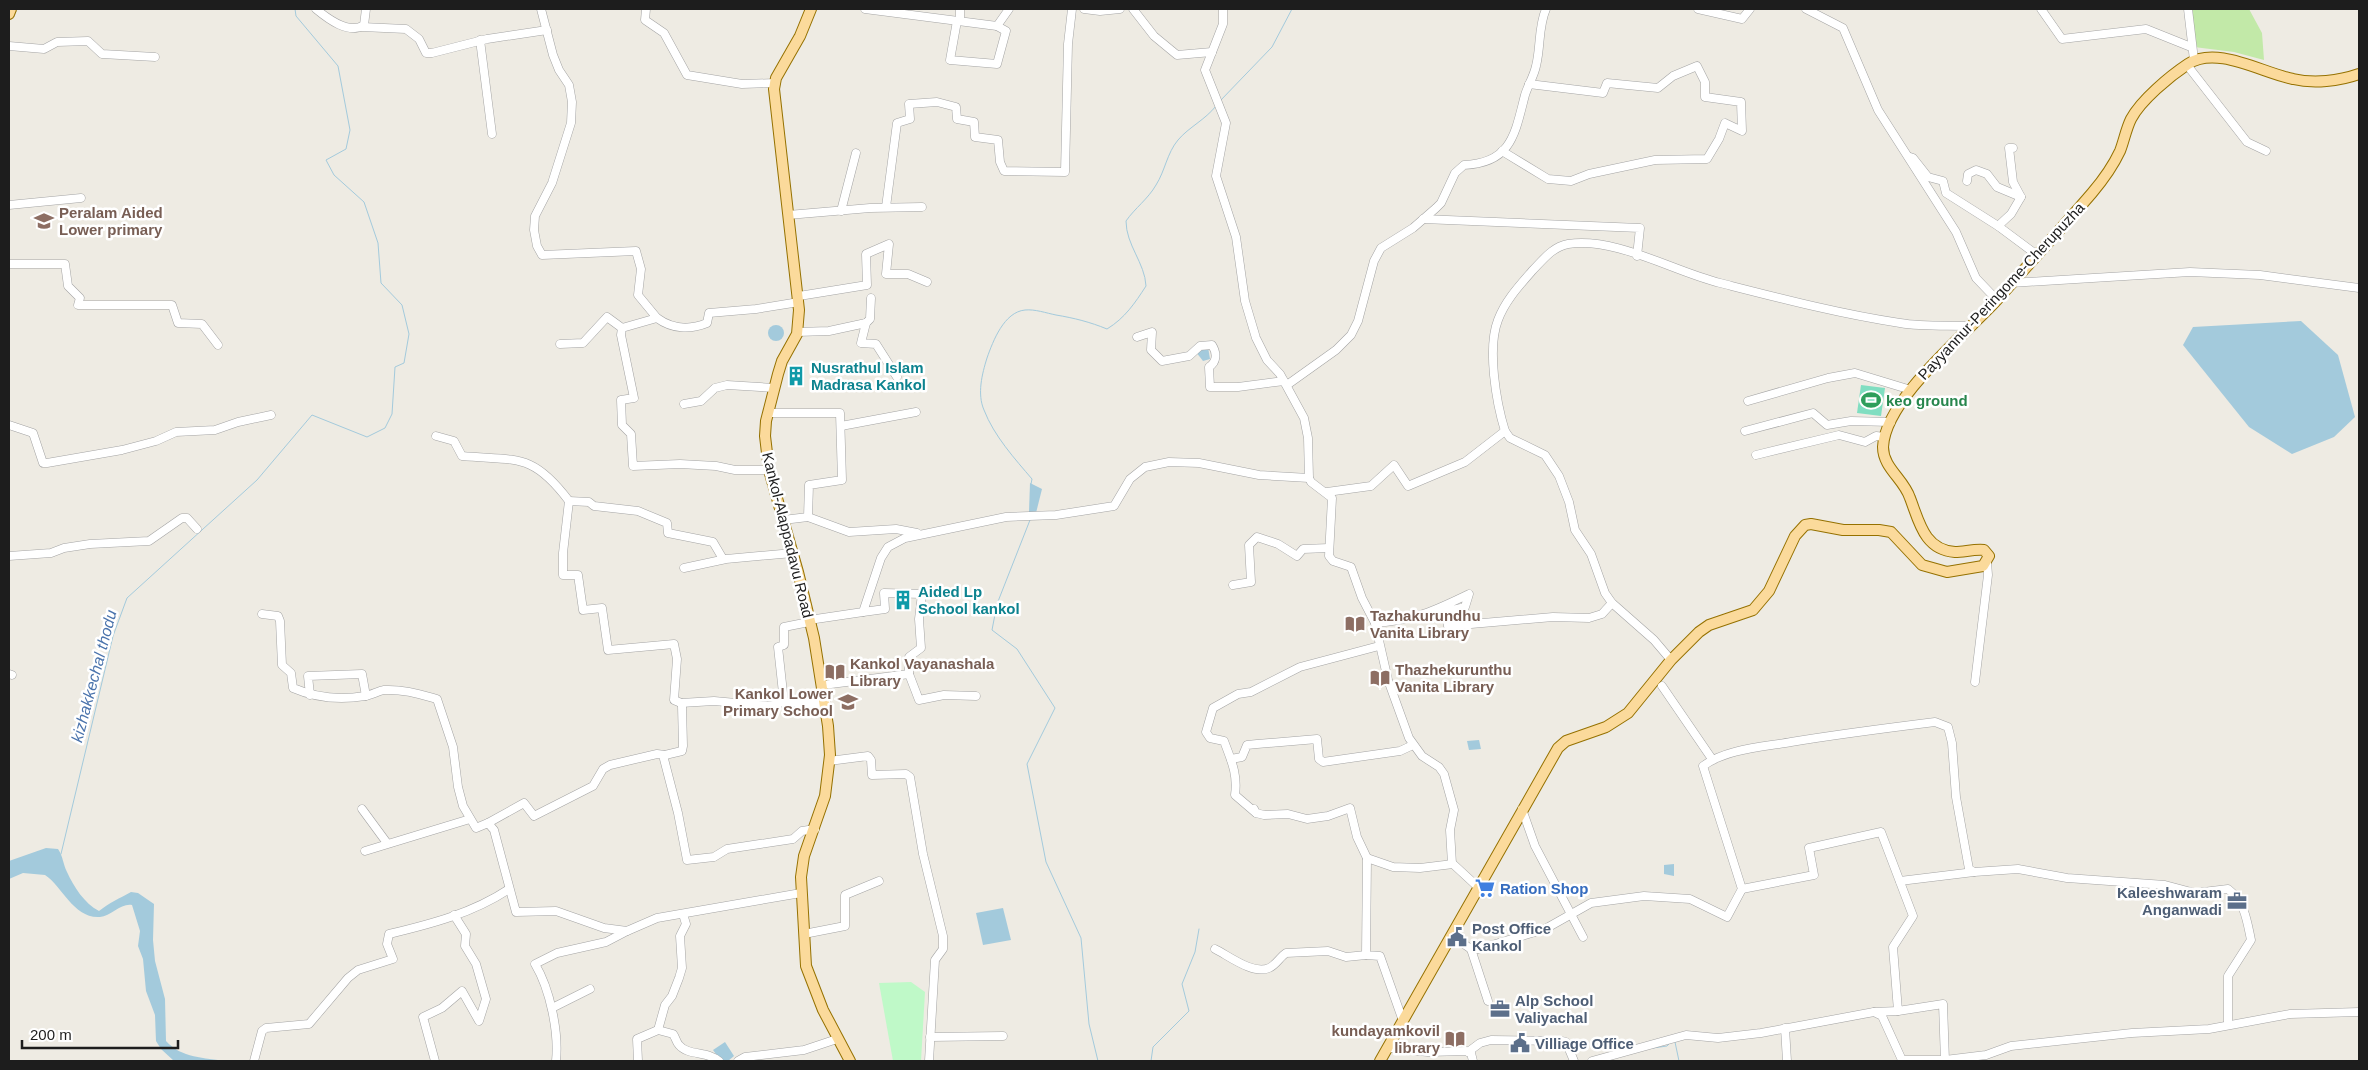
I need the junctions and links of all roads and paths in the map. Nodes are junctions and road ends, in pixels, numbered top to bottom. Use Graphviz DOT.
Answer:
graph roads {
  1 [pos="11,9"];
  2 [pos="316,9"];
  3 [pos="366,9"];
  4 [pos="541,9"];
  5 [pos="646,9"];
  6 [pos="811,9"];
  7 [pos="865,9"];
  8 [pos="960,9"];
  9 [pos="1009,9"];
  10 [pos="1072,9"];
  11 [pos="1084,9"];
  12 [pos="1120,9"];
  13 [pos="1133,9"];
  14 [pos="1223,9"];
  15 [pos="1546,9"];
  16 [pos="1698,9"];
  17 [pos="1750,9"];
  18 [pos="1806,9"];
  19 [pos="2041,9"];
  20 [pos="2188,9"];
  21 [pos="9,14"];
  22 [pos="958,21"];
  23 [pos="997,26"];
  24 [pos="362,27"];
  25 [pos="546,30"];
  26 [pos="480,40"];
  27 [pos="9,46"];
  28 [pos="2191,47"];
  29 [pos="1212,52"];
  30 [pos="155,58"];
  31 [pos="2190,63"];
  32 [pos="2356,77"];
  33 [pos="775,83"];
  34 [pos="1529,84"];
  35 [pos="492,134"];
  36 [pos="2013,148"];
  37 [pos="1502,151"];
  38 [pos="2266,151"];
  39 [pos="856,153"];
  40 [pos="1907,157"];
  41 [pos="1967,180"];
  42 [pos="2021,197"];
  43 [pos="81,198"];
  44 [pos="9,205"];
  45 [pos="922,207"];
  46 [pos="886,208"];
  47 [pos="841,211"];
  48 [pos="788,215"];
  49 [pos="1423,219"];
  50 [pos="1998,226"];
  51 [pos="2037,255"];
  52 [pos="1637,256"];
  53 [pos="9,264"];
  54 [pos="927,282"];
  55 [pos="2011,283"];
  56 [pos="2359,288"];
  57 [pos="871,298"];
  58 [pos="799,299"];
  59 [pos="1997,300"];
  60 [pos="657,318"];
  61 [pos="866,323"];
  62 [pos="1972,326"];
  63 [pos="622,328"];
  64 [pos="797,332"];
  65 [pos="1138,337"];
  66 [pos="218,344"];
  67 [pos="560,344"];
  68 [pos="897,377"];
  69 [pos="1286,383"];
  70 [pos="774,388"];
  71 [pos="1911,390"];
  72 [pos="1748,401"];
  73 [pos="684,404"];
  74 [pos="916,412"];
  75 [pos="768,413"];
  76 [pos="271,415"];
  77 [pos="1891,422"];
  78 [pos="9,425"];
  79 [pos="841,426"];
  80 [pos="1505,431"];
  81 [pos="1745,431"];
  82 [pos="436,436"];
  83 [pos="1885,437"];
  84 [pos="1756,455"];
  85 [pos="769,470"];
  86 [pos="1309,478"];
  87 [pos="1327,492"];
  88 [pos="569,500"];
  89 [pos="808,517"];
  90 [pos="783,520"];
  91 [pos="197,529"];
  92 [pos="922,534"];
  93 [pos="1328,548"];
  94 [pos="793,552"];
  95 [pos="9,556"];
  96 [pos="723,559"];
  97 [pos="1987,562"];
  98 [pos="684,568"];
  99 [pos="1233,585"];
  100 [pos="1612,603"];
  101 [pos="863,612"];
  102 [pos="262,614"];
  103 [pos="809,621"];
  104 [pos="1375,623"];
  105 [pos="1379,646"];
  106 [pos="1671,660"];
  107 [pos="909,674"];
  108 [pos="1975,682"];
  109 [pos="824,685"];
  110 [pos="1662,686"];
  111 [pos="310,696"];
  112 [pos="366,696"];
  113 [pos="976,696"];
  114 [pos="680,702"];
  115 [pos="784,702"];
  116 [pos="826,704"];
  117 [pos="1413,745"];
  118 [pos="665,755"];
  119 [pos="1231,759"];
  120 [pos="1712,759"];
  121 [pos="829,761"];
  122 [pos="1252,806"];
  123 [pos="362,809"];
  124 [pos="1522,809"];
  125 [pos="1256,813"];
  126 [pos="470,819"];
  127 [pos="488,823"];
  128 [pos="815,829"];
  129 [pos="387,844"];
  130 [pos="365,851"];
  131 [pos="1367,858"];
  132 [pos="1452,864"];
  133 [pos="1974,872"];
  134 [pos="879,881"];
  135 [pos="1900,881"];
  136 [pos="509,888"];
  137 [pos="1479,888"];
  138 [pos="1742,889"];
  139 [pos="801,893"];
  140 [pos="683,914"];
  141 [pos="454,915"];
  142 [pos="1570,916"];
  143 [pos="627,931"];
  144 [pos="804,934"];
  145 [pos="1452,936"];
  146 [pos="1583,937"];
  147 [pos="1215,949"];
  148 [pos="1471,949"];
  149 [pos="1366,955"];
  150 [pos="590,989"];
  151 [pos="1488,1001"];
  152 [pos="552,1008"];
  153 [pos="1898,1011"];
  154 [pos="1874,1012"];
  155 [pos="2359,1012"];
  156 [pos="1403,1021"];
  157 [pos="2228,1025"];
  158 [pos="1785,1028"];
  159 [pos="658,1030"];
  160 [pos="1003,1036"];
  161 [pos="930,1037"];
  162 [pos="837,1039"];
  163 [pos="1389,1048"];
  164 [pos="1468,1052"];
  165 [pos="254,1061"];
  166 [pos="435,1061"];
  167 [pos="556,1061"];
  168 [pos="638,1061"];
  169 [pos="719,1061"];
  170 [pos="738,1061"];
  171 [pos="850,1061"];
  172 [pos="928,1061"];
  173 [pos="1380,1061"];
  174 [pos="1472,1061"];
  175 [pos="1574,1061"];
  176 [pos="1592,1061"];
  177 [pos="1787,1061"];
  178 [pos="1945,1061"];
  1 -- 21 [label="main road"];
  2 -- 24 [label="street"];
  3 -- 24 [label="street"];
  4 -- 25 [label="street"];
  5 -- 33 [label="street"];
  6 -- 33 [label="main road, Kankol-Alappadavu Road"];
  7 -- 22 [label="street"];
  8 -- 22 [label="street"];
  9 -- 23 [label="street"];
  10 -- 46 [label="street"];
  11 -- 12 [label="street"];
  13 -- 29 [label="street"];
  14 -- 29 [label="street"];
  15 -- 34 [label="street"];
  16 -- 17 [label="street"];
  18 -- 40 [label="street"];
  19 -- 28 [label="street"];
  20 -- 28 [label="street"];
  22 -- 23 [label="street"];
  22 -- 23 [label="street"];
  24 -- 26 [label="street"];
  25 -- 26 [label="street"];
  25 -- 60 [label="street"];
  26 -- 35 [label="street"];
  27 -- 30 [label="street"];
  28 -- 31 [label="street"];
  29 -- 69 [label="street"];
  31 -- 32 [label="main road"];
  31 -- 38 [label="street"];
  31 -- 51 [label="main road, Payyannur-Peringome-Cherupuzha"];
  33 -- 48 [label="main road, Kankol-Alappadavu Road"];
  34 -- 37 [label="street"];
  34 -- 37 [label="street"];
  36 -- 42 [label="street"];
  37 -- 49 [label="street"];
  39 -- 47 [label="street"];
  40 -- 50 [label="street"];
  40 -- 59 [label="street"];
  41 -- 42 [label="street"];
  42 -- 50 [label="street"];
  43 -- 44 [label="street"];
  45 -- 46 [label="street"];
  46 -- 47 [label="street"];
  47 -- 48 [label="street"];
  48 -- 58 [label="main road, Kankol-Alappadavu Road"];
  49 -- 52 [label="street"];
  49 -- 69 [label="street"];
  50 -- 51 [label="street"];
  51 -- 55 [label="main road, Payyannur-Peringome-Cherupuzha"];
  52 -- 62 [label="street"];
  52 -- 80 [label="street"];
  53 -- 66 [label="street"];
  54 -- 58 [label="street"];
  55 -- 56 [label="street"];
  55 -- 59 [label="main road, Payyannur-Peringome-Cherupuzha"];
  57 -- 61 [label="street"];
  58 -- 60 [label="street"];
  58 -- 64 [label="main road, Kankol-Alappadavu Road"];
  59 -- 62 [label="main road, Payyannur-Peringome-Cherupuzha"];
  60 -- 63 [label="street"];
  61 -- 64 [label="street"];
  61 -- 68 [label="street"];
  62 -- 71 [label="main road, Payyannur-Peringome-Cherupuzha"];
  63 -- 67 [label="street"];
  63 -- 85 [label="street"];
  64 -- 70 [label="main road, Kankol-Alappadavu Road"];
  65 -- 69 [label="street"];
  69 -- 86 [label="street"];
  70 -- 73 [label="street"];
  70 -- 75 [label="main road, Kankol-Alappadavu Road"];
  71 -- 72 [label="street"];
  71 -- 77 [label="main road, Payyannur-Peringome-Cherupuzha"];
  74 -- 79 [label="street"];
  75 -- 79 [label="street"];
  75 -- 85 [label="main road, Kankol-Alappadavu Road"];
  76 -- 78 [label="street"];
  77 -- 81 [label="street"];
  77 -- 83 [label="main road, Payyannur-Peringome-Cherupuzha"];
  79 -- 89 [label="street"];
  80 -- 87 [label="street"];
  80 -- 100 [label="street"];
  82 -- 88 [label="street"];
  83 -- 84 [label="street"];
  83 -- 97 [label="main road, Payyannur-Peringome-Cherupuzha"];
  85 -- 90 [label="main road, Kankol-Alappadavu Road"];
  86 -- 87 [label="street"];
  86 -- 92 [label="street"];
  87 -- 93 [label="street"];
  88 -- 96 [label="street"];
  88 -- 114 [label="street"];
  89 -- 90 [label="street"];
  89 -- 92 [label="street"];
  90 -- 94 [label="main road, Kankol-Alappadavu Road"];
  91 -- 95 [label="street"];
  92 -- 101 [label="street"];
  93 -- 99 [label="street"];
  93 -- 104 [label="street"];
  94 -- 96 [label="street"];
  94 -- 103 [label="main road, Kankol-Alappadavu Road"];
  96 -- 98 [label="street"];
  97 -- 106 [label="main road"];
  97 -- 108 [label="street"];
  100 -- 104 [label="street"];
  100 -- 106 [label="street"];
  101 -- 103 [label="street"];
  101 -- 107 [label="street"];
  102 -- 111 [label="street"];
  103 -- 109 [label="main road, Kankol-Alappadavu Road"];
  103 -- 115 [label="street"];
  104 -- 105 [label="street"];
  105 -- 117 [label="street"];
  105 -- 119 [label="street"];
  106 -- 124 [label="main road"];
  107 -- 109 [label="street"];
  107 -- 113 [label="street"];
  109 -- 116 [label="main road, Kankol-Alappadavu Road"];
  110 -- 120 [label="street"];
  111 -- 112 [label="street"];
  111 -- 112 [label="street"];
  112 -- 126 [label="street"];
  114 -- 115 [label="street"];
  114 -- 118 [label="street"];
  115 -- 116 [label="street"];
  116 -- 121 [label="main road, Kankol-Alappadavu Road"];
  117 -- 119 [label="street"];
  117 -- 132 [label="street"];
  118 -- 127 [label="street"];
  118 -- 128 [label="street"];
  119 -- 125 [label="street"];
  120 -- 133 [label="street"];
  120 -- 138 [label="street"];
  121 -- 128 [label="main road, Kankol-Alappadavu Road"];
  121 -- 161 [label="street"];
  122 -- 125 [label="street"];
  123 -- 129 [label="street"];
  124 -- 137 [label="main road"];
  124 -- 142 [label="street"];
  125 -- 131 [label="street"];
  126 -- 127 [label="street"];
  126 -- 129 [label="street"];
  127 -- 136 [label="street"];
  128 -- 139 [label="main road, Kankol-Alappadavu Road"];
  129 -- 130 [label="street"];
  131 -- 132 [label="street"];
  131 -- 149 [label="street"];
  132 -- 137 [label="street"];
  133 -- 135 [label="street"];
  133 -- 157 [label="street"];
  134 -- 144 [label="street"];
  135 -- 138 [label="street"];
  135 -- 153 [label="street"];
  136 -- 141 [label="street"];
  136 -- 143 [label="street"];
  137 -- 145 [label="main road"];
  138 -- 142 [label="street"];
  139 -- 140 [label="street"];
  139 -- 144 [label="main road, Kankol-Alappadavu Road"];
  140 -- 143 [label="street"];
  140 -- 159 [label="street"];
  141 -- 165 [label="street"];
  141 -- 166 [label="street"];
  142 -- 146 [label="street"];
  142 -- 148 [label="street"];
  143 -- 152 [label="street"];
  144 -- 162 [label="main road, Kankol-Alappadavu Road"];
  145 -- 148 [label="street"];
  145 -- 156 [label="main road"];
  147 -- 149 [label="street"];
  148 -- 151 [label="street"];
  149 -- 156 [label="street"];
  150 -- 152 [label="street"];
  152 -- 167 [label="street"];
  153 -- 154 [label="street"];
  153 -- 178 [label="street"];
  154 -- 158 [label="street"];
  154 -- 178 [label="street"];
  155 -- 157 [label="street"];
  156 -- 163 [label="main road"];
  157 -- 178 [label="street"];
  158 -- 176 [label="street"];
  158 -- 177 [label="street"];
  159 -- 168 [label="street"];
  159 -- 169 [label="street"];
  160 -- 161 [label="street"];
  161 -- 172 [label="street"];
  162 -- 170 [label="street"];
  162 -- 171 [label="main road, Kankol-Alappadavu Road"];
  163 -- 164 [label="street"];
  163 -- 173 [label="main road"];
  164 -- 174 [label="street"];
  164 -- 175 [label="street"];
}
